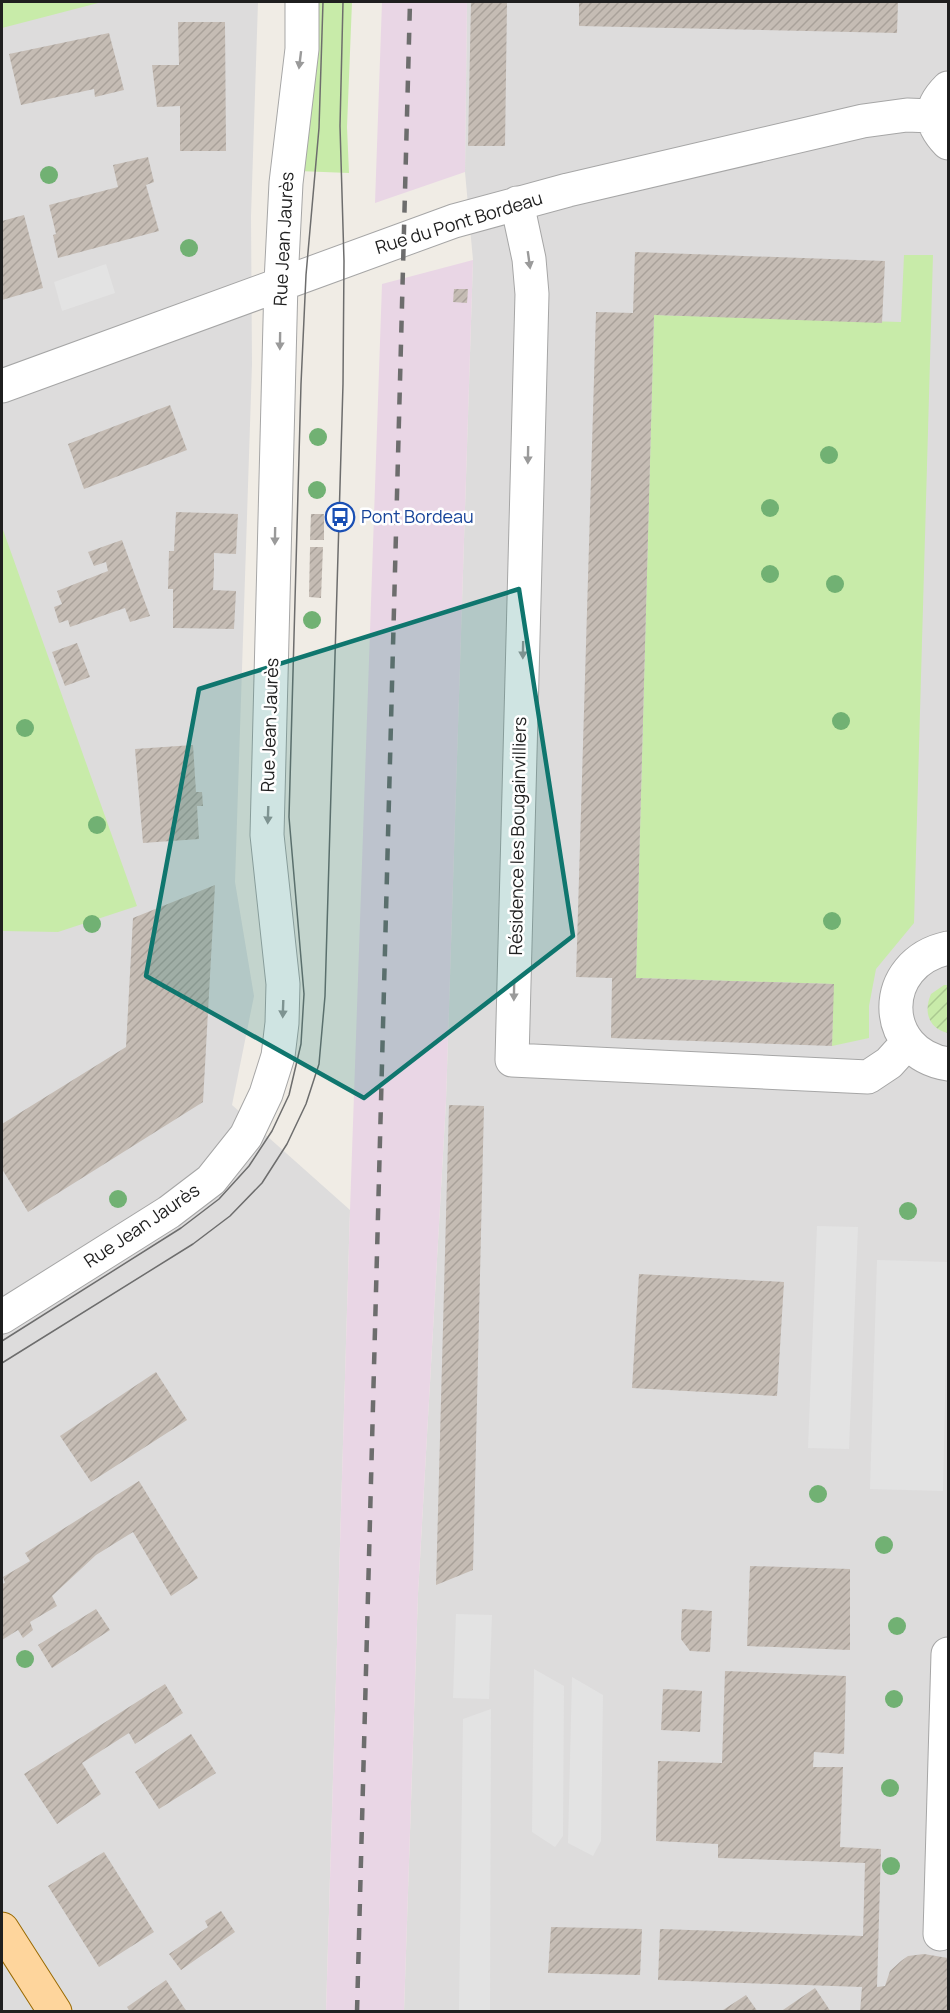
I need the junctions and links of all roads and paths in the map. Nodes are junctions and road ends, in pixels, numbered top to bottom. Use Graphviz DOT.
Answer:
graph roads {
  1 [pos="302,2"];
  2 [pos="943,116"];
  3 [pos="517,203"];
  4 [pos="281,282"];
  5 [pos="2,386"];
  6 [pos="948,948"];
  7 [pos="908,1042"];
  8 [pos="948,1064"];
  9 [pos="2,1317"];
  10 [pos="948,1654"];
  11 [pos="2,1929"];
  12 [pos="940,1934"];
  13 [pos="2,1966"];
  14 [pos="31,2012"];
  15 [pos="55,2012"];
  1 -- 4 [label="street, Rue Jean Jaurès, one-way"];
  2 -- 3 [label="street, Rue du Pont Bordeau"];
  3 -- 4 [label="street, Rue du Pont Bordeau"];
  3 -- 7 [label="street, Résidence les Bougainvilliers, one-way"];
  4 -- 5 [label="street, Rue du Pont Bordeau"];
  4 -- 9 [label="street, Rue Jean Jaurès, one-way"];
  6 -- 7 [label="street"];
  7 -- 8 [label="street"];
  10 -- 12 [label="street"];
  11 -- 15 [label="main road"];
  13 -- 14 [label="main road"];
}
